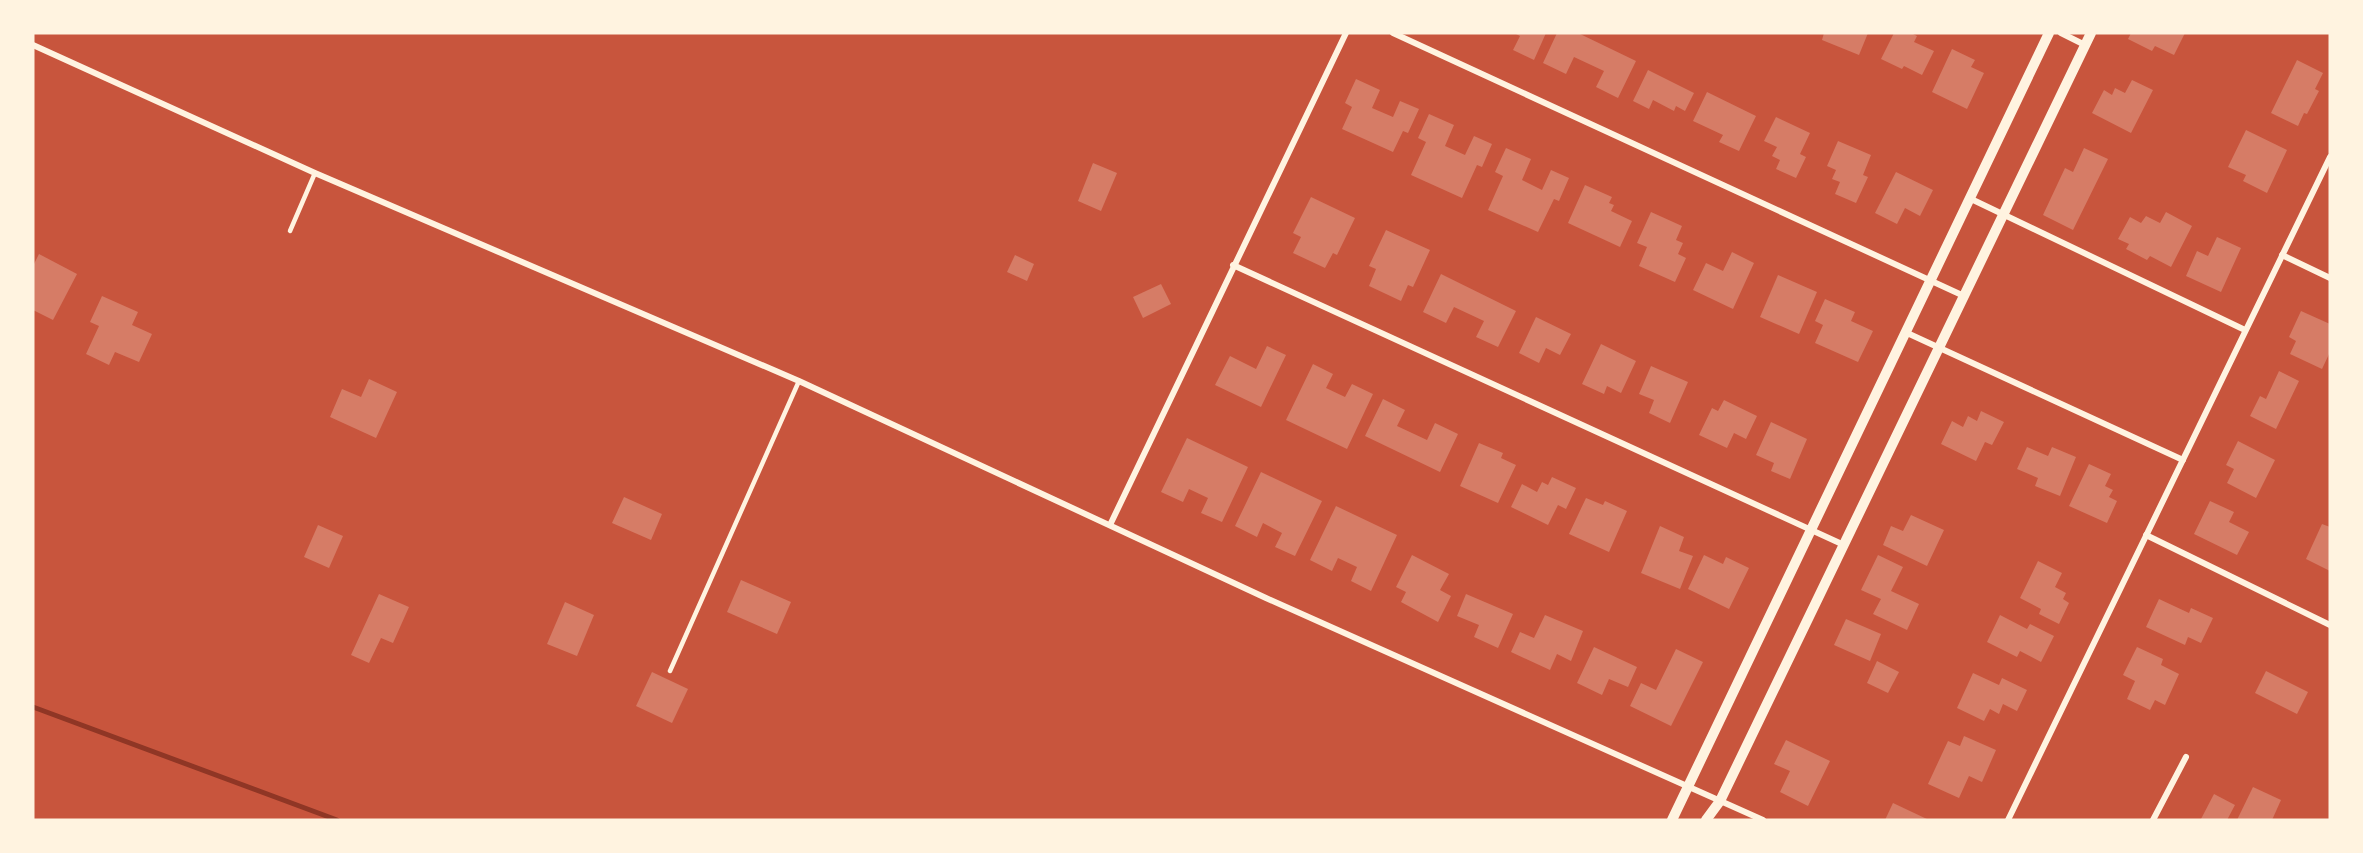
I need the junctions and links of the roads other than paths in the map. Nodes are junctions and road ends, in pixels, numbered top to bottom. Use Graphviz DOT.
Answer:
graph roads {
  1 [pos="1346,33"];
  2 [pos="1394,33"];
  3 [pos="2049,33"];
  4 [pos="2061,33"];
  5 [pos="2091,33"];
  6 [pos="33,45"];
  7 [pos="2085,45"];
  8 [pos="2330,157"];
  9 [pos="315,173"];
  10 [pos="1969,198"];
  11 [pos="2003,215"];
  12 [pos="290,231"];
  13 [pos="2282,255"];
  14 [pos="1233,266"];
  15 [pos="2330,278"];
  16 [pos="1930,280"];
  17 [pos="1964,296"];
  18 [pos="2245,330"];
  19 [pos="1905,332"];
  20 [pos="1939,348"];
  21 [pos="799,381"];
  22 [pos="2182,460"];
  23 [pos="1110,525"];
  24 [pos="1810,529"];
  25 [pos="2146,535"];
  26 [pos="1844,545"];
  27 [pos="2330,625"];
  28 [pos="670,671"];
  29 [pos="2186,757"];
  30 [pos="1687,785"];
  31 [pos="1720,801"];
  32 [pos="1672,820"];
  33 [pos="1706,820"];
  34 [pos="1763,820"];
  35 [pos="2008,820"];
  36 [pos="2153,820"];
  1 -- 14 [label="street"];
  2 -- 16 [label="street"];
  3 -- 10 [label="street"];
  4 -- 7 [label="street"];
  5 -- 7 [label="street"];
  6 -- 9 [label="street"];
  7 -- 11 [label="street"];
  8 -- 13 [label="street"];
  9 -- 12 [label="lane"];
  9 -- 21 [label="street"];
  10 -- 11 [label="street"];
  10 -- 16 [label="street"];
  11 -- 17 [label="street"];
  11 -- 18 [label="street"];
  13 -- 15 [label="street"];
  13 -- 18 [label="street"];
  14 -- 23 [label="street"];
  14 -- 24 [label="street"];
  16 -- 17 [label="street"];
  16 -- 19 [label="street"];
  17 -- 20 [label="street"];
  18 -- 22 [label="street"];
  19 -- 20 [label="street"];
  19 -- 24 [label="street"];
  20 -- 22 [label="street"];
  20 -- 26 [label="street"];
  21 -- 23 [label="street"];
  21 -- 28 [label="lane"];
  22 -- 25 [label="street"];
  23 -- 30 [label="street"];
  24 -- 26 [label="street"];
  24 -- 30 [label="street"];
  25 -- 27 [label="street"];
  25 -- 35 [label="street"];
  26 -- 31 [label="street"];
  29 -- 36 [label="street"];
  30 -- 31 [label="street"];
  30 -- 32 [label="street"];
  31 -- 33 [label="street"];
  31 -- 34 [label="street"];
}
